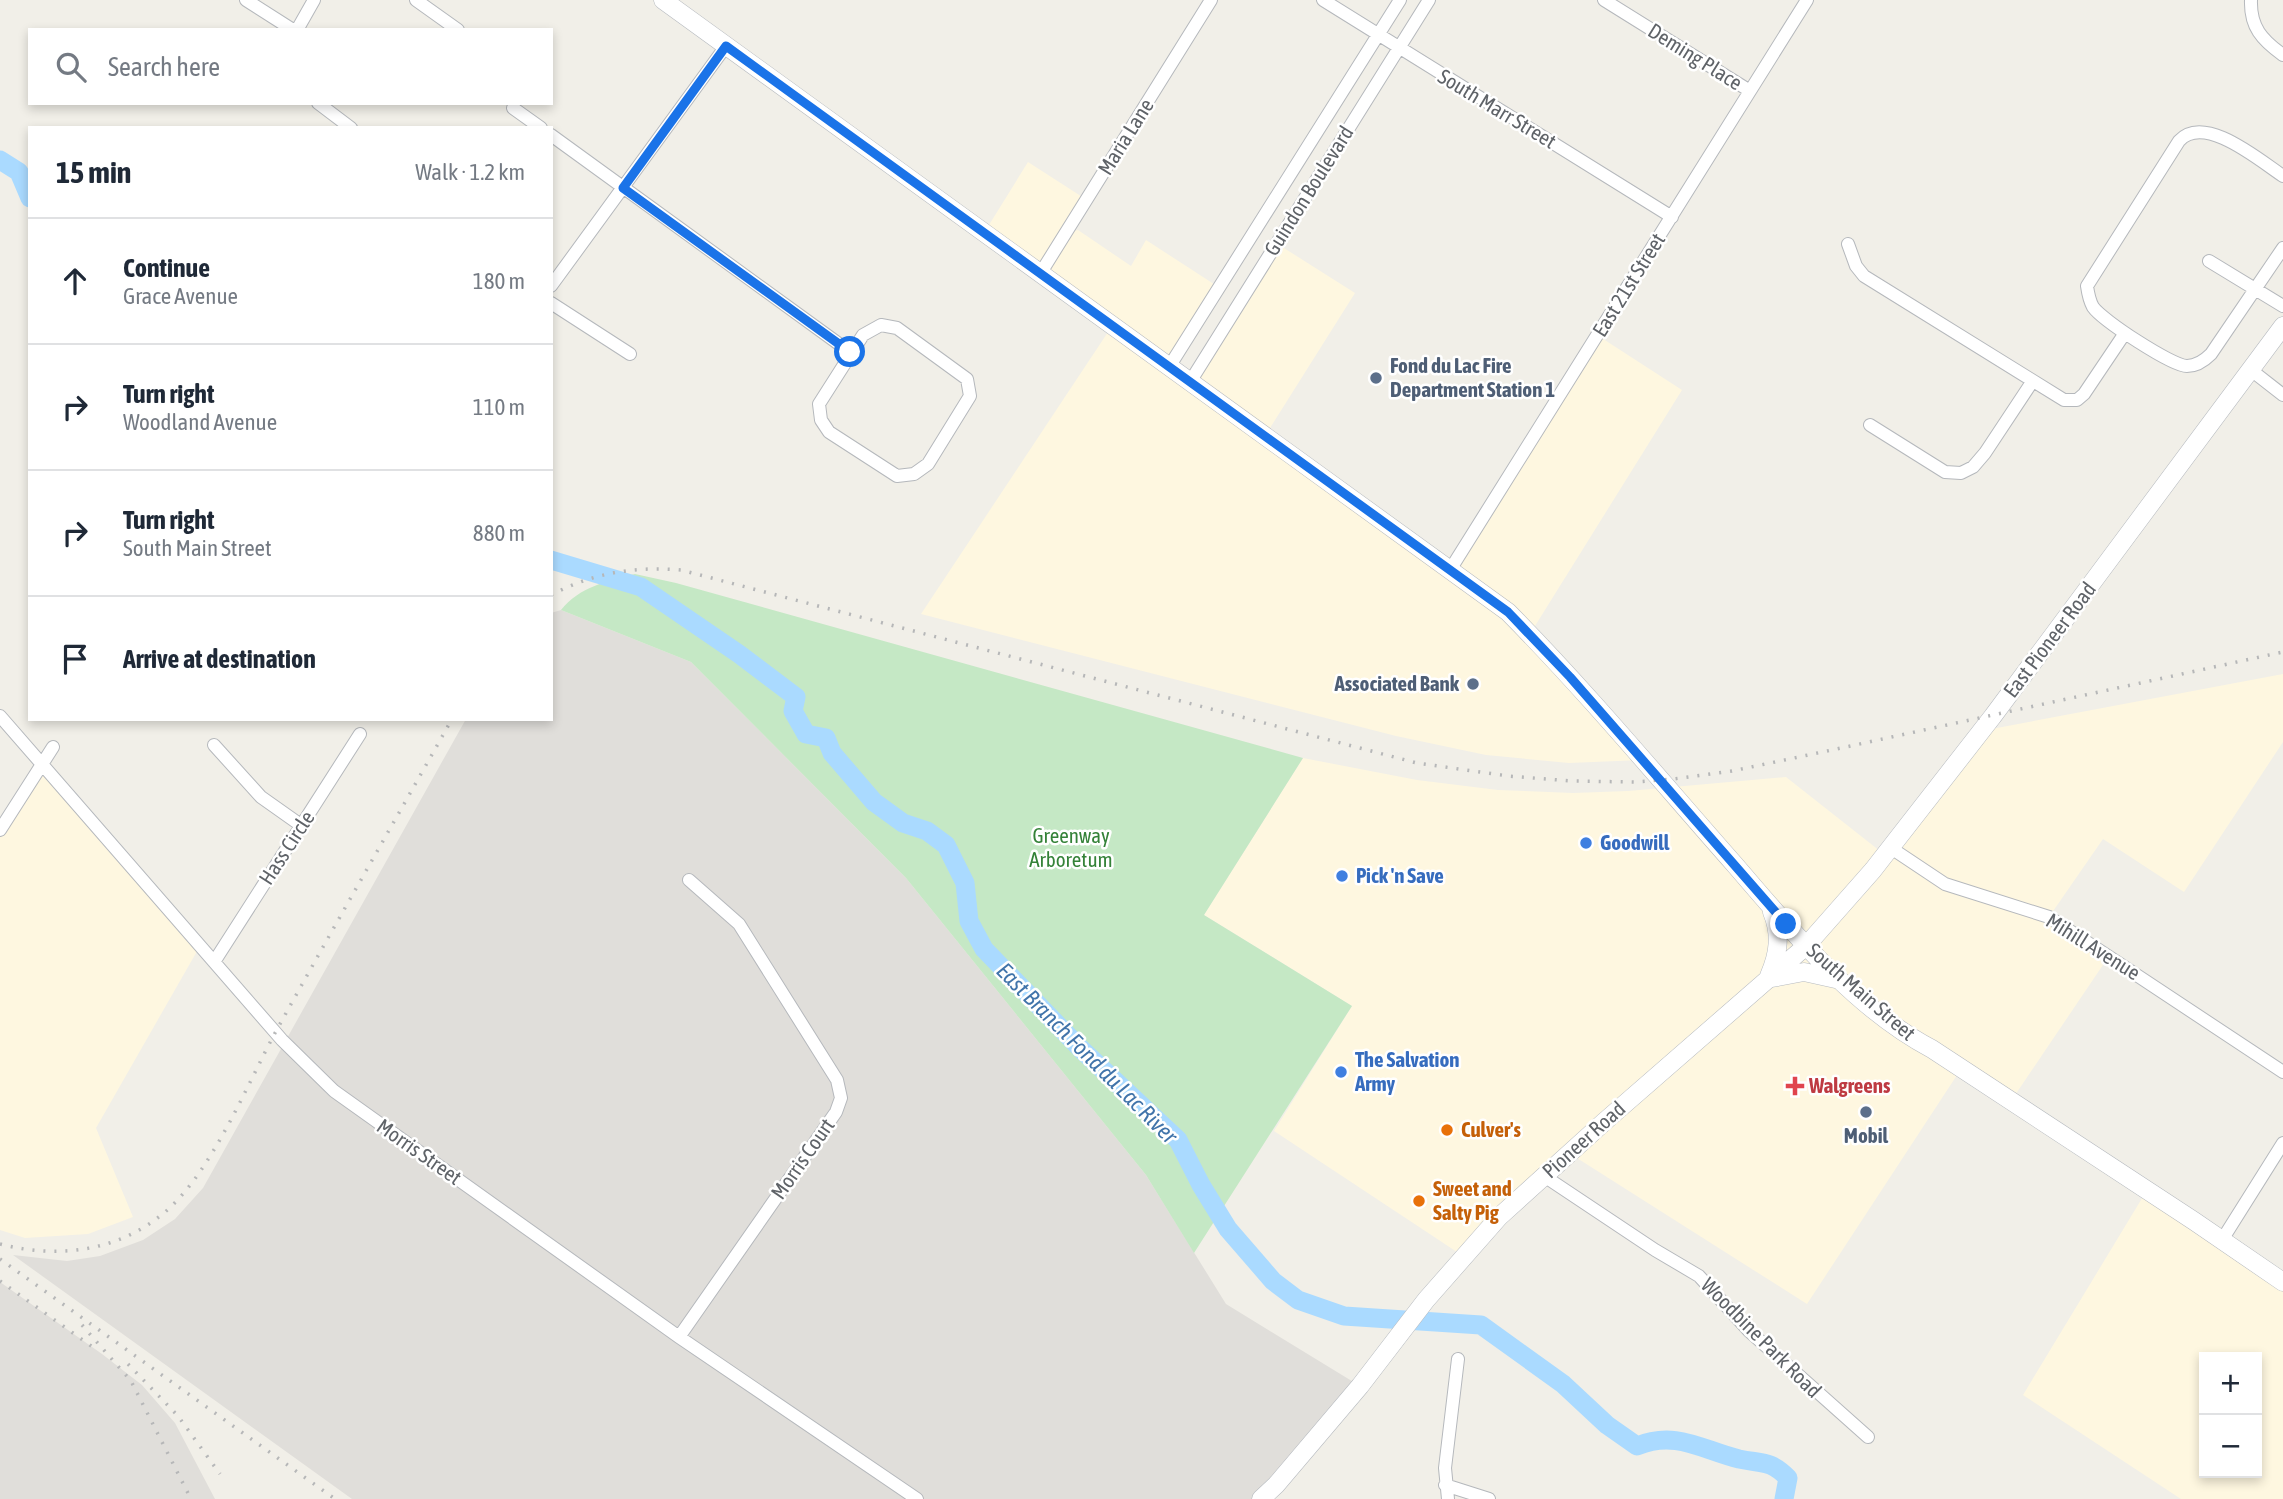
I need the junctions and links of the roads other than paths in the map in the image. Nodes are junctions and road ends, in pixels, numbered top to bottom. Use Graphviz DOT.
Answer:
graph roads {
  1 [pos="246,0"];
  2 [pos="314,0"];
  3 [pos="416,0"];
  4 [pos="663,0"];
  5 [pos="1211,0"];
  6 [pos="1323,0"];
  7 [pos="1400,0"];
  8 [pos="1429,0"];
  9 [pos="1604,0"];
  10 [pos="1807,0"];
  11 [pos="2251,0"];
  12 [pos="292,28"];
  13 [pos="296,28"];
  14 [pos="455,28"];
  15 [pos="1378,36"];
  16 [pos="726,46"];
  17 [pos="1398,48"];
  18 [pos="2283,55"];
  19 [pos="1750,91"];
  20 [pos="321,105"];
  21 [pos="513,107"];
  22 [pos="348,126"];
  23 [pos="538,126"];
  24 [pos="553,136"];
  25 [pos="2283,176"];
  26 [pos="623,188"];
  27 [pos="1671,216"];
  28 [pos="1848,244"];
  29 [pos="2283,248"];
  30 [pos="2209,261"];
  31 [pos="1040,274"];
  32 [pos="553,283"];
  33 [pos="2255,289"];
  34 [pos="553,304"];
  35 [pos="2283,306"];
  36 [pos="2283,326"];
  37 [pos="2125,333"];
  38 [pos="850,352"];
  39 [pos="630,354"];
  40 [pos="1169,367"];
  41 [pos="2251,370"];
  42 [pos="1190,382"];
  43 [pos="2032,382"];
  44 [pos="2283,395"];
  45 [pos="1870,425"];
  46 [pos="1450,570"];
  47 [pos="0,716"];
  48 [pos="360,734"];
  49 [pos="214,745"];
  50 [pos="53,747"];
  51 [pos="43,765"];
  52 [pos="302,825"];
  53 [pos="0,830"];
  54 [pos="1891,848"];
  55 [pos="689,880"];
  56 [pos="1769,904"];
  57 [pos="1806,946"];
  58 [pos="214,962"];
  59 [pos="1768,979"];
  60 [pos="1844,982"];
  61 [pos="2283,1072"];
  62 [pos="2283,1143"];
  63 [pos="1544,1176"];
  64 [pos="2222,1240"];
  65 [pos="2283,1282"];
  66 [pos="679,1337"];
  67 [pos="1458,1359"];
  68 [pos="1868,1437"];
  69 [pos="1445,1485"];
  70 [pos="1273,1492"];
  71 [pos="917,1499"];
  72 [pos="1261,1499"];
  73 [pos="1448,1499"];
  74 [pos="1489,1499"];
  1 -- 12 [label="street"];
  2 -- 13 [label="street"];
  3 -- 14 [label="street"];
  4 -- 16 [label="main road, South Main Street"];
  5 -- 31 [label="street, Maria Lane"];
  6 -- 15 [label="street, South Marr Street"];
  7 -- 15 [label="street, Guindon Boulevard"];
  8 -- 17 [label="street, Guindon Boulevard"];
  9 -- 19 [label="street, Deming Place"];
  10 -- 19 [label="street, East 21st Street"];
  11 -- 18 [label="street"];
  15 -- 17 [label="street, South Marr Street"];
  15 -- 40 [label="street, Guindon Boulevard"];
  16 -- 26 [label="street"];
  16 -- 31 [label="main road, South Main Street"];
  17 -- 27 [label="street, South Marr Street"];
  17 -- 42 [label="street, Guindon Boulevard"];
  19 -- 27 [label="street, East 21st Street"];
  20 -- 22 [label="street"];
  21 -- 23 [label="street"];
  24 -- 26 [label="street"];
  25 -- 37 [label="street"];
  26 -- 32 [label="street"];
  26 -- 38 [label="street"];
  27 -- 46 [label="street, East 21st Street"];
  28 -- 43 [label="street"];
  29 -- 33 [label="street"];
  30 -- 33 [label="street"];
  31 -- 40 [label="main road, South Main Street"];
  33 -- 35 [label="street"];
  33 -- 37 [label="street"];
  34 -- 39 [label="street"];
  36 -- 41 [label="main road, East Pioneer Road"];
  37 -- 43 [label="street"];
  38 -- 38 [label="street"];
  40 -- 42 [label="main road, South Main Street"];
  41 -- 44 [label="street"];
  41 -- 54 [label="main road, East Pioneer Road"];
  42 -- 46 [label="main road, South Main Street"];
  43 -- 45 [label="street"];
  46 -- 56 [label="main road, South Main Street"];
  47 -- 51 [label="street, Morris Street"];
  48 -- 52 [label="street, Hass Circle"];
  49 -- 52 [label="street"];
  50 -- 51 [label="street"];
  51 -- 53 [label="street"];
  51 -- 58 [label="street, Morris Street"];
  52 -- 58 [label="street, Hass Circle"];
  54 -- 57 [label="main road, East Pioneer Road"];
  54 -- 61 [label="street, Mihill Avenue"];
  55 -- 66 [label="street, Morris Court"];
  56 -- 57 [label="main road, South Main Street"];
  56 -- 59 [label="main road"];
  57 -- 59 [label="main road, Pioneer Road"];
  57 -- 60 [label="main road, South Main Street"];
  58 -- 66 [label="street, Morris Street"];
  59 -- 60 [label="main road"];
  59 -- 63 [label="main road, Pioneer Road"];
  60 -- 64 [label="main road, South Main Street"];
  62 -- 64 [label="street"];
  63 -- 68 [label="street, Woodbine Park Road"];
  63 -- 70 [label="main road, Pioneer Road"];
  64 -- 65 [label="main road, South Main Street"];
  66 -- 71 [label="street, Morris Street"];
  67 -- 69 [label="street"];
  69 -- 73 [label="street"];
  69 -- 74 [label="street"];
  70 -- 72 [label="main road, Pioneer Road"];
}
